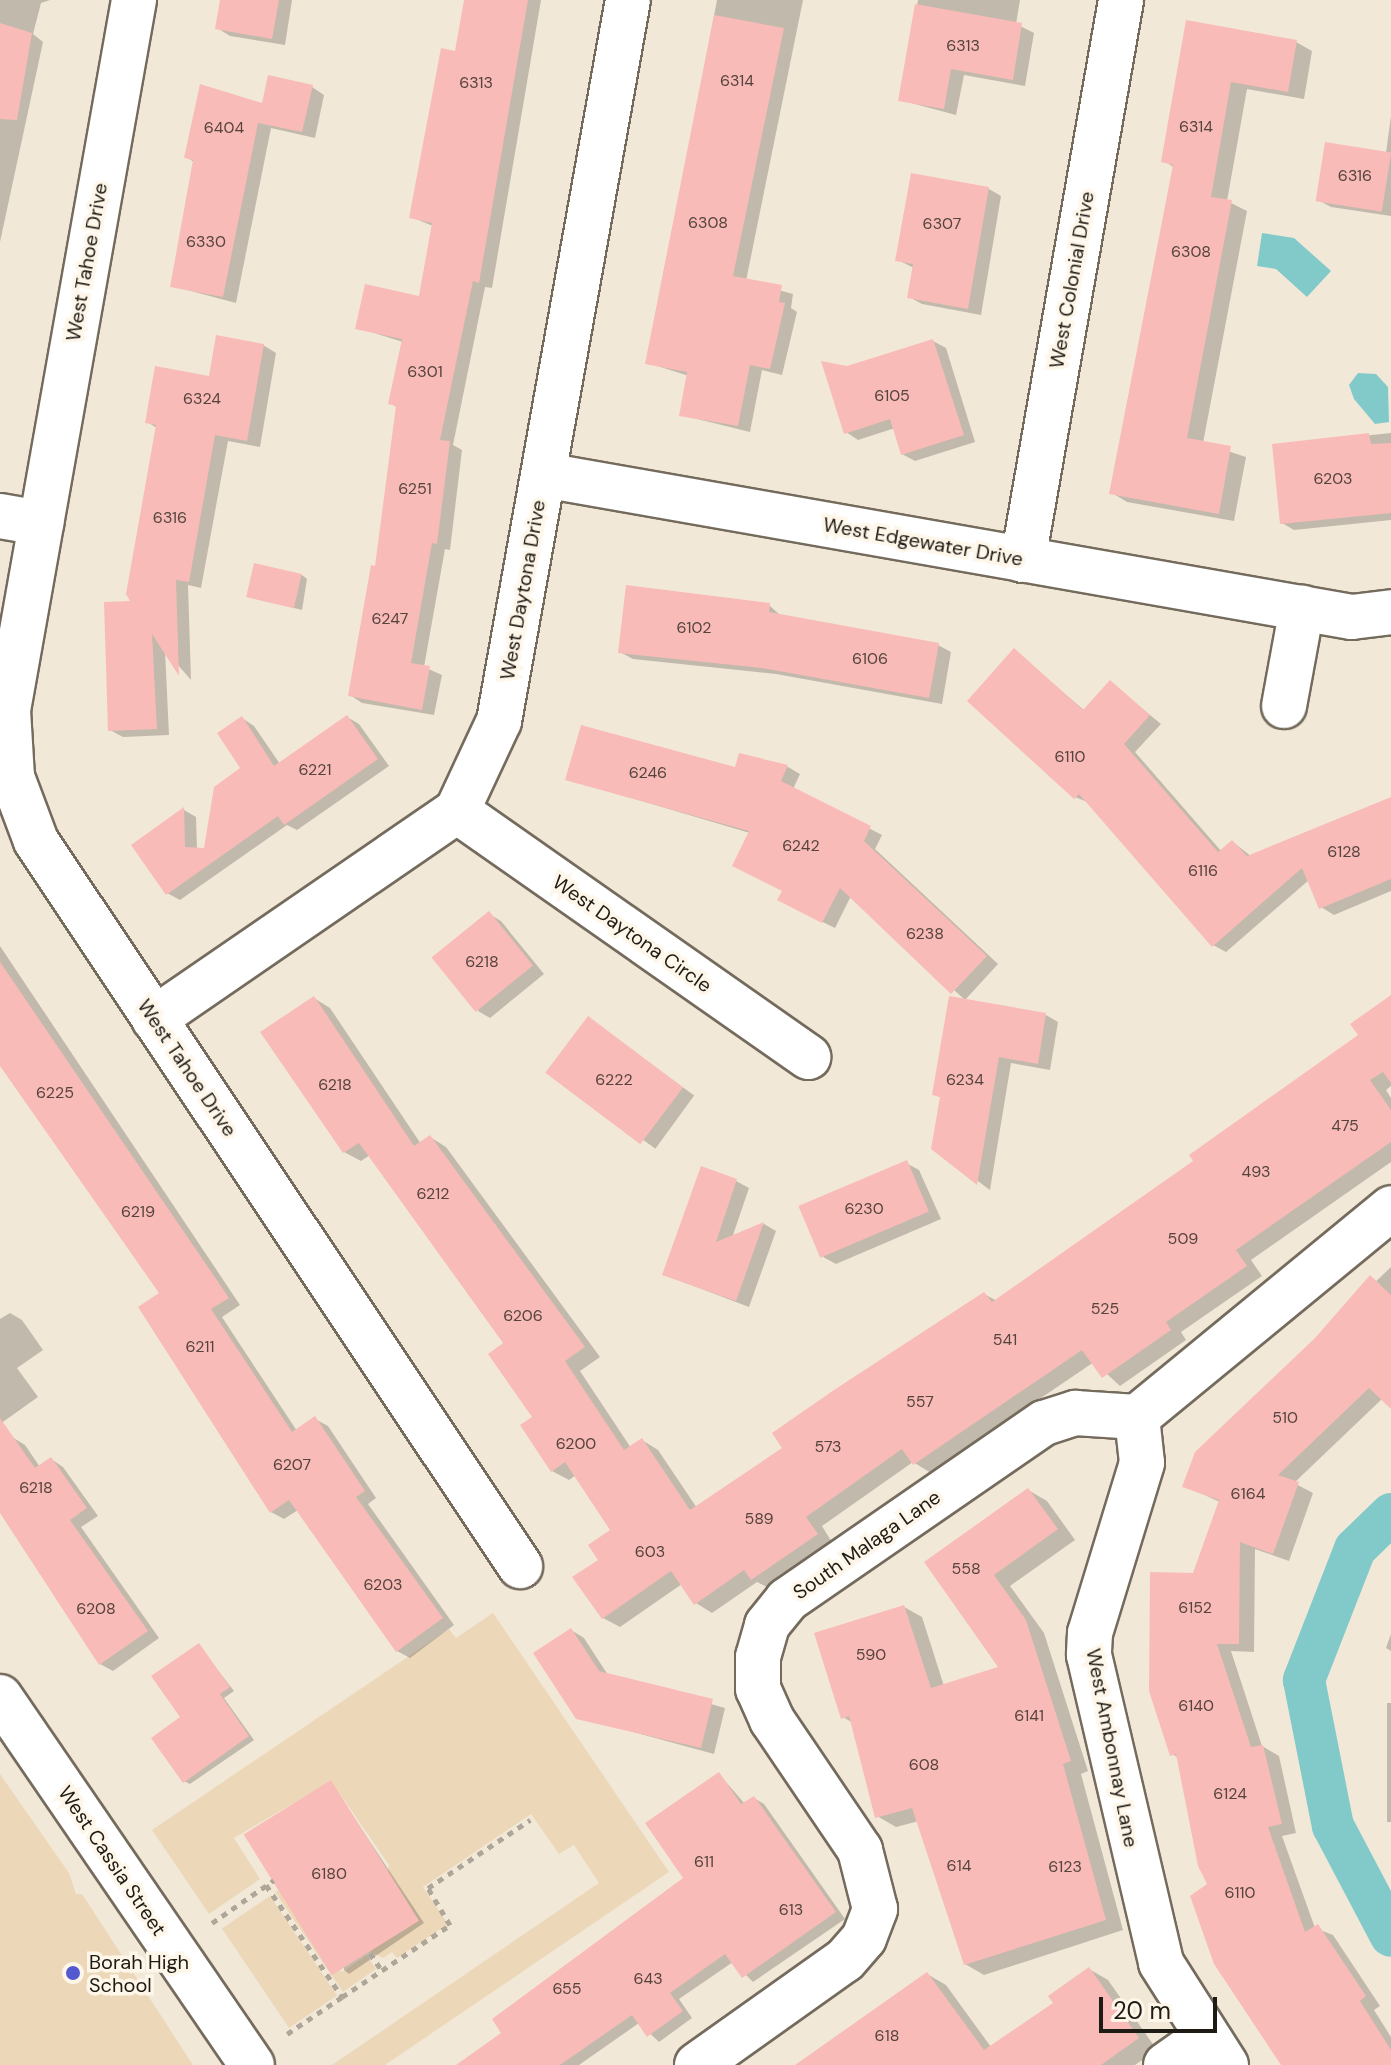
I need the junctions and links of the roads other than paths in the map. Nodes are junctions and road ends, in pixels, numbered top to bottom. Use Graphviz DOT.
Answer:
graph roads {
  1 [pos="134,0"];
  2 [pos="628,0"];
  3 [pos="1121,0"];
  4 [pos="544,475"];
  5 [pos="20,519"];
  6 [pos="1023,560"];
  7 [pos="1302,608"];
  8 [pos="1391,612"];
  9 [pos="1284,706"];
  10 [pos="457,811"];
  11 [pos="154,1019"];
  12 [pos="808,1057"];
  13 [pos="1391,1208"];
  14 [pos="1137,1417"];
  15 [pos="520,1566"];
  16 [pos="0,1697"];
  17 [pos="1217,2051"];
  18 [pos="252,2065"];
  19 [pos="697,2065"];
  20 [pos="1166,2065"];
  1 -- 5 [label="street, West Tahoe Drive"];
  2 -- 4 [label="street, West Daytona Drive"];
  3 -- 6 [label="street, West Colonial Drive"];
  4 -- 6 [label="street, West Edgewater Drive"];
  4 -- 10 [label="street, West Daytona Drive"];
  5 -- 11 [label="street, West Tahoe Drive"];
  6 -- 7 [label="street, West Edgewater Drive"];
  7 -- 8 [label="street, West Edgewater Drive"];
  7 -- 9 [label="street"];
  10 -- 11 [label="street"];
  10 -- 12 [label="street, West Daytona Circle"];
  11 -- 15 [label="street, West Tahoe Drive"];
  13 -- 14 [label="street"];
  14 -- 17 [label="street, West Ambonnay Lane"];
  14 -- 19 [label="street, South Malaga Lane"];
  16 -- 18 [label="street, West Cassia Street"];
  17 -- 20 [label="street"];
}
